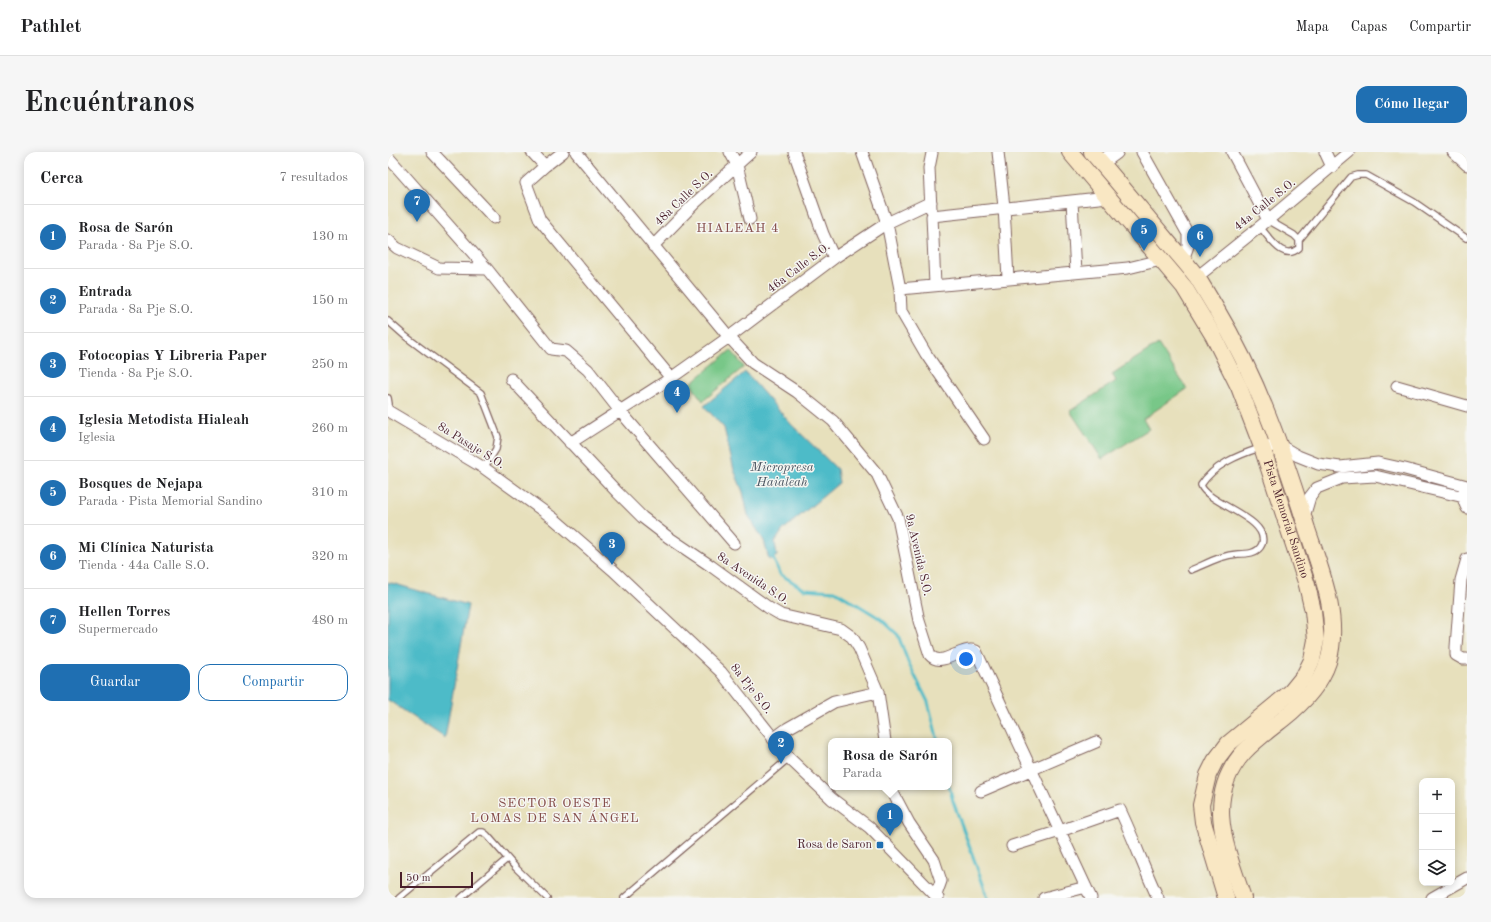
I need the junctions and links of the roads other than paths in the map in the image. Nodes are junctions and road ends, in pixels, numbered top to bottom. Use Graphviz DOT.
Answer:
graph roads {
  1 [pos="432,152"];
  2 [pos="532,152"];
  3 [pos="563,152"];
  4 [pos="576,152"];
  5 [pos="730,152"];
  6 [pos="751,152"];
  7 [pos="794,152"];
  8 [pos="862,152"];
  9 [pos="933,152"];
  10 [pos="998,152"];
  11 [pos="1070,152"];
  12 [pos="1116,152"];
  13 [pos="1142,152"];
  14 [pos="1232,152"];
  15 [pos="1325,152"];
  16 [pos="1349,152"];
  17 [pos="1453,152"];
  18 [pos="388,157"];
  19 [pos="1096,158"];
  20 [pos="1467,164"];
  21 [pos="737,165"];
  22 [pos="545,166"];
  23 [pos="1332,167"];
  24 [pos="1108,196"];
  25 [pos="1072,201"];
  26 [pos="931,202"];
  27 [pos="1004,207"];
  28 [pos="932,216"];
  29 [pos="494,218"];
  30 [pos="750,220"];
  31 [pos="887,222"];
  32 [pos="1264,224"];
  33 [pos="1466,238"];
  34 [pos="388,240"];
  35 [pos="1299,240"];
  36 [pos="653,246"];
  37 [pos="834,258"];
  38 [pos="1161,260"];
  39 [pos="1183,260"];
  40 [pos="487,269"];
  41 [pos="1076,272"];
  42 [pos="1197,277"];
  43 [pos="1008,278"];
  44 [pos="935,285"];
  45 [pos="900,289"];
  46 [pos="388,321"];
  47 [pos="729,337"];
  48 [pos="671,378"];
  49 [pos="511,379"];
  50 [pos="1397,386"];
  51 [pos="388,398"];
  52 [pos="1467,406"];
  53 [pos="388,411"];
  54 [pos="620,411"];
  55 [pos="984,439"];
  56 [pos="570,443"];
  57 [pos="1281,446"];
  58 [pos="1262,447"];
  59 [pos="484,468"];
  60 [pos="1341,472"];
  61 [pos="1467,486"];
  62 [pos="1466,503"];
  63 [pos="537,507"];
  64 [pos="1304,517"];
  65 [pos="734,543"];
  66 [pos="1466,565"];
  67 [pos="1191,570"];
  68 [pos="1467,659"];
  69 [pos="878,692"];
  70 [pos="885,738"];
  71 [pos="773,739"];
  72 [pos="1096,742"];
  73 [pos="788,758"];
  74 [pos="1030,770"];
  75 [pos="892,790"];
  76 [pos="981,791"];
  77 [pos="1060,831"];
  78 [pos="1012,846"];
  79 [pos="507,859"];
  80 [pos="1467,878"];
  81 [pos="1086,887"];
  82 [pos="937,897"];
  83 [pos="1435,897"];
  84 [pos="399,898"];
  85 [pos="461,898"];
  86 [pos="547,898"];
  87 [pos="624,898"];
  88 [pos="1044,898"];
  89 [pos="1091,898"];
  90 [pos="1158,898"];
  91 [pos="1226,898"];
  92 [pos="1243,898"];
  1 -- 29 [label="street"];
  2 -- 22 [label="street"];
  3 -- 22 [label="street"];
  4 -- 36 [label="street, 9a Avenida S.O."];
  5 -- 21 [label="street"];
  6 -- 21 [label="street, 48a Calle S.O."];
  7 -- 37 [label="street"];
  8 -- 31 [label="street"];
  9 -- 26 [label="street"];
  10 -- 27 [label="street"];
  11 -- 24 [label="main road, Pista Memorial Sandino"];
  12 -- 19 [label="street"];
  13 -- 39 [label="street"];
  14 -- 32 [label="street"];
  15 -- 23 [label="street"];
  16 -- 23 [label="street, 44a Calle S.O."];
  17 -- 20 [label="street"];
  18 -- 40 [label="street"];
  19 -- 39 [label="main road, Pista Memorial Sandino"];
  21 -- 30 [label="street"];
  21 -- 36 [label="street, 48a Calle S.O."];
  22 -- 48 [label="street"];
  23 -- 32 [label="street, 44a Calle S.O."];
  24 -- 25 [label="street"];
  24 -- 38 [label="main road, Pista Memorial Sandino"];
  25 -- 27 [label="street"];
  25 -- 41 [label="street"];
  26 -- 28 [label="street"];
  26 -- 31 [label="street, 46a Calle S.O."];
  27 -- 28 [label="street"];
  27 -- 43 [label="street"];
  28 -- 44 [label="street"];
  31 -- 37 [label="street, 46a Calle S.O."];
  31 -- 45 [label="street"];
  32 -- 35 [label="lane"];
  32 -- 35 [label="lane"];
  32 -- 42 [label="street, 44a Calle S.O."];
  33 -- 35 [label="lane"];
  34 -- 40 [label="street"];
  36 -- 47 [label="street, 9a Avenida S.O."];
  37 -- 47 [label="street, 46a Calle S.O."];
  38 -- 41 [label="street"];
  38 -- 58 [label="main road, Pista Memorial Sandino"];
  39 -- 42 [label="main road, Pista Memorial Sandino"];
  40 -- 54 [label="street"];
  41 -- 43 [label="street"];
  42 -- 57 [label="main road, Pista Memorial Sandino"];
  43 -- 44 [label="street"];
  44 -- 45 [label="street"];
  45 -- 55 [label="street"];
  46 -- 59 [label="lane"];
  47 -- 48 [label="street, 46a Calle S.O."];
  47 -- 74 [label="street, 9a Avenida S.O."];
  48 -- 54 [label="street, 46a Calle S.O."];
  49 -- 56 [label="street, 8a Avenida S.O."];
  50 -- 52 [label="street"];
  51 -- 53 [label="lane"];
  53 -- 59 [label="street, 8a Pasaje S.O."];
  54 -- 56 [label="street, 46a Calle S.O."];
  54 -- 65 [label="street"];
  56 -- 69 [label="street, 8a Avenida S.O."];
  57 -- 58 [label="street"];
  57 -- 60 [label="street"];
  57 -- 64 [label="main road, Pista Memorial Sandino"];
  58 -- 67 [label="lane"];
  58 -- 91 [label="main road, Pista Memorial Sandino"];
  59 -- 63 [label="street, 8a Pasaje S.O."];
  60 -- 61 [label="street"];
  60 -- 62 [label="street"];
  60 -- 64 [label="street"];
  61 -- 62 [label="street"];
  63 -- 71 [label="street, 8a Pje S.O."];
  64 -- 92 [label="main road, Pista Memorial Sandino"];
  66 -- 68 [label="street"];
  69 -- 70 [label="street, 8a Avenida S.O."];
  69 -- 71 [label="street"];
  71 -- 73 [label="street, 8a Pje S.O."];
  72 -- 74 [label="street"];
  73 -- 82 [label="street, 8a Pje S.O."];
  73 -- 87 [label="lane"];
  74 -- 76 [label="street"];
  74 -- 77 [label="street"];
  75 -- 82 [label="street"];
  77 -- 78 [label="street"];
  77 -- 81 [label="street"];
  77 -- 90 [label="street"];
  79 -- 84 [label="lane"];
  79 -- 85 [label="lane"];
  79 -- 86 [label="lane"];
  80 -- 83 [label="street"];
  81 -- 88 [label="street"];
  81 -- 89 [label="street"];
}
